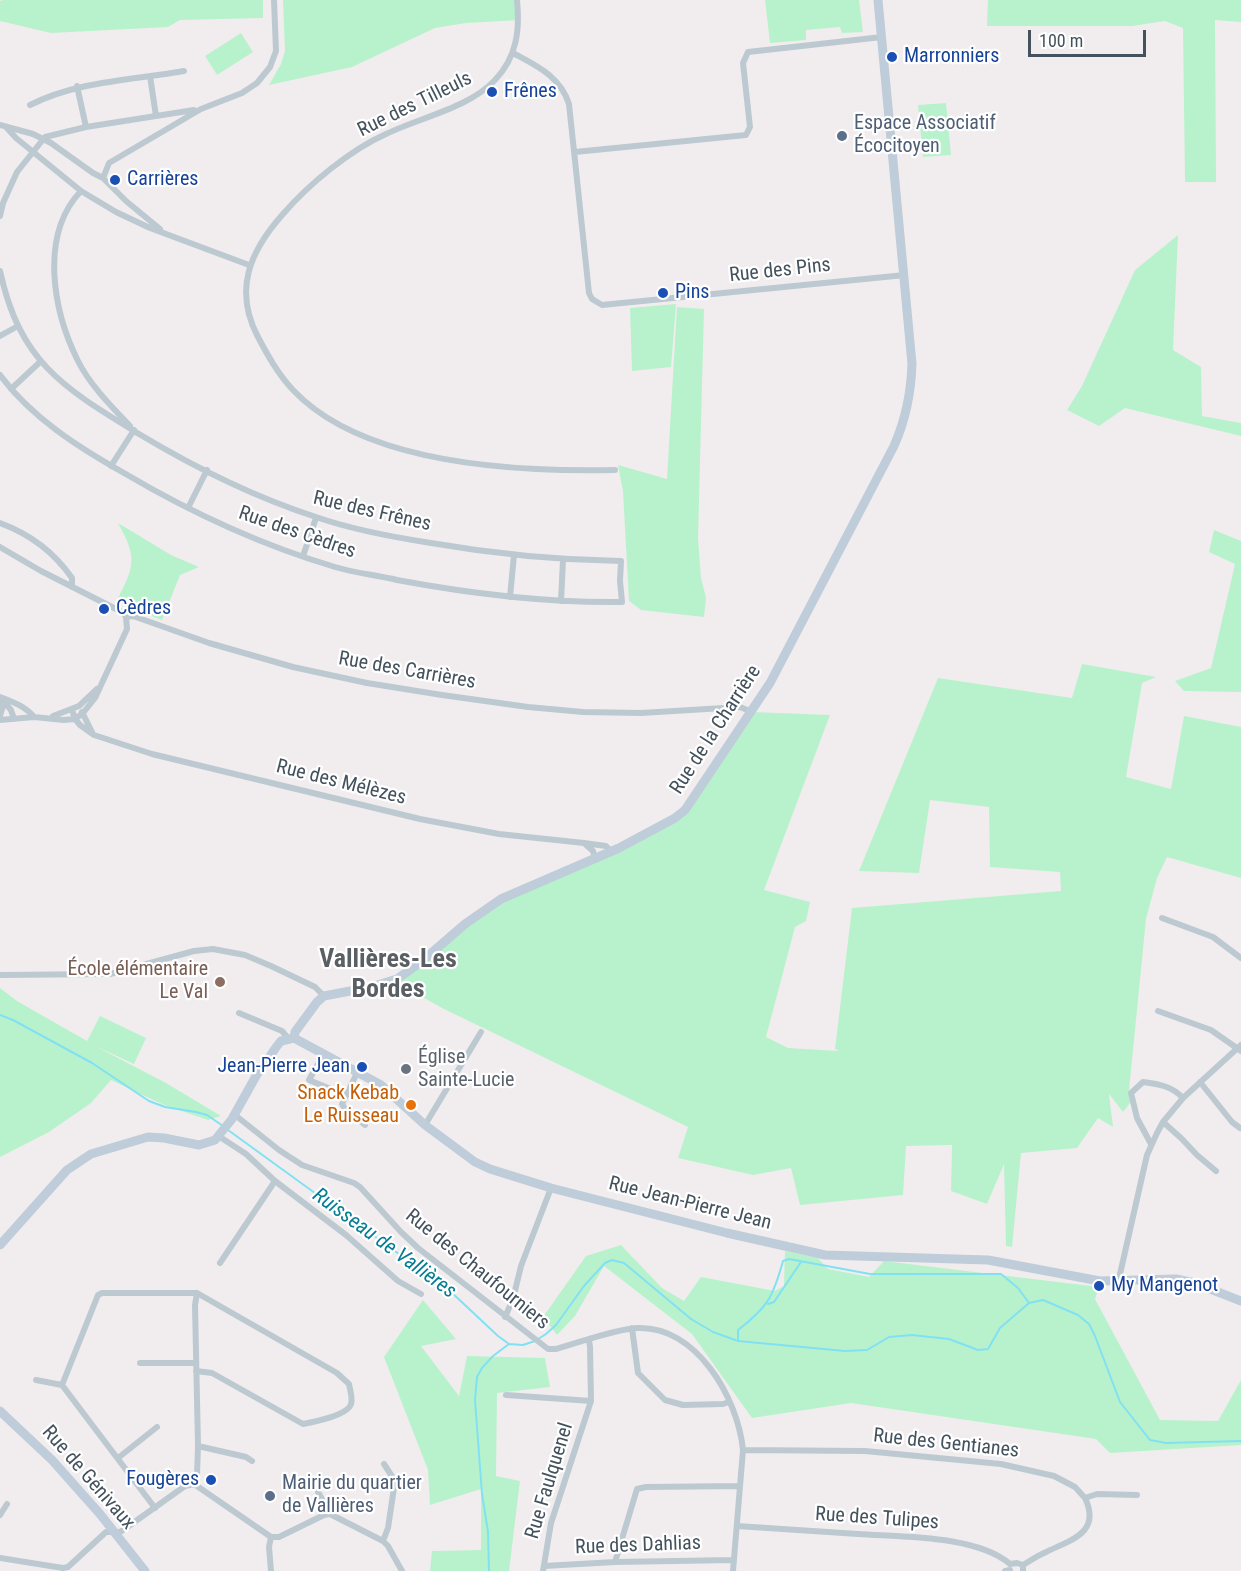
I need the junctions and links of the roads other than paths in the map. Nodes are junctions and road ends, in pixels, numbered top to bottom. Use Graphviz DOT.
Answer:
graph roads {
  1 [pos="274,0"];
  2 [pos="517,0"];
  3 [pos="878,0"];
  4 [pos="882,37"];
  5 [pos="513,53"];
  6 [pos="184,71"];
  7 [pos="150,76"];
  8 [pos="78,86"];
  9 [pos="30,105"];
  10 [pos="201,109"];
  11 [pos="171,114"];
  12 [pos="156,116"];
  13 [pos="174,123"];
  14 [pos="2,127"];
  15 [pos="86,127"];
  16 [pos="43,139"];
  17 [pos="32,151"];
  18 [pos="575,152"];
  19 [pos="103,178"];
  20 [pos="81,191"];
  21 [pos="126,201"];
  22 [pos="2,203"];
  23 [pos="116,212"];
  24 [pos="0,216"];
  25 [pos="168,234"];
  26 [pos="249,265"];
  27 [pos="0,271"];
  28 [pos="905,275"];
  29 [pos="18,326"];
  30 [pos="0,336"];
  31 [pos="40,362"];
  32 [pos="0,375"];
  33 [pos="11,389"];
  34 [pos="100,393"];
  35 [pos="88,402"];
  36 [pos="134,430"];
  37 [pos="111,466"];
  38 [pos="207,470"];
  39 [pos="615,470"];
  40 [pos="188,508"];
  41 [pos="316,518"];
  42 [pos="0,523"];
  43 [pos="0,547"];
  44 [pos="514,555"];
  45 [pos="303,556"];
  46 [pos="563,560"];
  47 [pos="621,561"];
  48 [pos="72,587"];
  49 [pos="510,597"];
  50 [pos="561,601"];
  51 [pos="126,617"];
  52 [pos="100,685"];
  53 [pos="1,697"];
  54 [pos="80,706"];
  55 [pos="72,710"];
  56 [pos="752,712"];
  57 [pos="83,713"];
  58 [pos="34,717"];
  59 [pos="50,717"];
  60 [pos="0,718"];
  61 [pos="75,718"];
  62 [pos="15,719"];
  63 [pos="94,735"];
  64 [pos="584,843"];
  65 [pos="611,852"];
  66 [pos="595,858"];
  67 [pos="1162,918"];
  68 [pos="1241,958"];
  69 [pos="0,975"];
  70 [pos="324,996"];
  71 [pos="1158,1011"];
  72 [pos="239,1013"];
  73 [pos="481,1032"];
  74 [pos="291,1038"];
  75 [pos="1240,1048"];
  76 [pos="323,1055"];
  77 [pos="357,1073"];
  78 [pos="1200,1082"];
  79 [pos="345,1095"];
  80 [pos="1183,1098"];
  81 [pos="234,1117"];
  82 [pos="1163,1122"];
  83 [pos="365,1125"];
  84 [pos="425,1125"];
  85 [pos="1240,1128"];
  86 [pos="221,1135"];
  87 [pos="1151,1144"];
  88 [pos="1216,1171"];
  89 [pos="275,1181"];
  90 [pos="551,1188"];
  91 [pos="0,1245"];
  92 [pos="220,1263"];
  93 [pos="1120,1281"];
  94 [pos="197,1293"];
  95 [pos="421,1294"];
  96 [pos="1241,1301"];
  97 [pos="506,1317"];
  98 [pos="632,1328"];
  99 [pos="588,1340"];
  100 [pos="140,1363"];
  101 [pos="196,1363"];
  102 [pos="196,1371"];
  103 [pos="36,1380"];
  104 [pos="62,1385"];
  105 [pos="506,1395"];
  106 [pos="591,1401"];
  107 [pos="729,1402"];
  108 [pos="0,1412"];
  109 [pos="157,1427"];
  110 [pos="198,1446"];
  111 [pos="743,1450"];
  112 [pos="118,1458"];
  113 [pos="252,1461"];
  114 [pos="384,1464"];
  115 [pos="194,1484"];
  116 [pos="740,1486"];
  117 [pos="318,1492"];
  118 [pos="1137,1495"];
  119 [pos="1085,1498"];
  120 [pos="7,1504"];
  121 [pos="155,1508"];
  122 [pos="330,1514"];
  123 [pos="0,1515"];
  124 [pos="737,1526"];
  125 [pos="112,1532"];
  126 [pos="271,1537"];
  127 [pos="383,1541"];
  128 [pos="0,1558"];
  129 [pos="734,1560"];
  130 [pos="615,1562"];
  131 [pos="544,1569"];
  132 [pos="1009,1569"];
  133 [pos="1024,1569"];
  134 [pos="145,1571"];
  135 [pos="271,1571"];
  136 [pos="402,1571"];
  137 [pos="733,1571"];
  1 -- 10 [label="street"];
  2 -- 5 [label="street, Rue des Tilleuls"];
  3 -- 4 [label="main road, Rue de la Charrière"];
  4 -- 18 [label="street"];
  4 -- 28 [label="main road, Rue de la Charrière"];
  5 -- 18 [label="street, Rue des Pins"];
  5 -- 26 [label="street, Rue des Tilleuls"];
  6 -- 7 [label="street"];
  7 -- 8 [label="street"];
  7 -- 12 [label="street"];
  8 -- 9 [label="street"];
  8 -- 15 [label="street"];
  10 -- 11 [label="street"];
  10 -- 13 [label="street"];
  11 -- 12 [label="street"];
  11 -- 13 [label="street"];
  12 -- 15 [label="street"];
  13 -- 19 [label="street"];
  14 -- 16 [label="street"];
  14 -- 17 [label="street"];
  15 -- 16 [label="street"];
  16 -- 17 [label="street"];
  16 -- 19 [label="street"];
  17 -- 20 [label="street"];
  17 -- 22 [label="street"];
  18 -- 28 [label="street, Rue des Pins"];
  19 -- 21 [label="street"];
  20 -- 23 [label="street"];
  20 -- 34 [label="street, Rue des Frênes"];
  21 -- 23 [label="street"];
  21 -- 25 [label="street"];
  22 -- 24 [label="street"];
  23 -- 25 [label="street"];
  25 -- 26 [label="street"];
  26 -- 39 [label="street, Rue des Tilleuls"];
  27 -- 29 [label="street, Rue des Frênes"];
  28 -- 56 [label="main road, Rue de la Charrière"];
  29 -- 30 [label="street"];
  29 -- 31 [label="street, Rue des Frênes"];
  31 -- 33 [label="street"];
  31 -- 35 [label="street, Rue des Frênes"];
  32 -- 33 [label="street, Rue des Cèdres"];
  33 -- 37 [label="street, Rue des Cèdres"];
  34 -- 35 [label="street"];
  34 -- 36 [label="street, Rue des Frênes"];
  35 -- 36 [label="street, Rue des Frênes"];
  36 -- 37 [label="street"];
  36 -- 38 [label="street, Rue des Frênes"];
  37 -- 40 [label="street, Rue des Cèdres"];
  38 -- 40 [label="street"];
  38 -- 41 [label="street, Rue des Frênes"];
  40 -- 45 [label="street, Rue des Cèdres"];
  41 -- 44 [label="street, Rue des Frênes"];
  41 -- 45 [label="street"];
  42 -- 48 [label="street"];
  43 -- 48 [label="street, Rue des Carrières"];
  44 -- 46 [label="street, Rue des Frênes"];
  44 -- 49 [label="street"];
  45 -- 49 [label="street, Rue des Cèdres"];
  46 -- 47 [label="street, Rue des Frênes"];
  46 -- 50 [label="street"];
  47 -- 50 [label="street, Rue des Cèdres"];
  48 -- 51 [label="street, Rue des Carrières"];
  49 -- 50 [label="street, Rue des Cèdres"];
  51 -- 52 [label="street"];
  51 -- 56 [label="street, Rue des Carrières"];
  52 -- 54 [label="street"];
  52 -- 57 [label="street"];
  53 -- 58 [label="street"];
  53 -- 60 [label="street"];
  53 -- 62 [label="street"];
  54 -- 55 [label="street"];
  54 -- 57 [label="street"];
  55 -- 59 [label="street"];
  55 -- 61 [label="street, Rue des Mélèzes"];
  56 -- 65 [label="main road, Rue de la Charrière"];
  57 -- 61 [label="street"];
  57 -- 63 [label="street"];
  58 -- 59 [label="street"];
  58 -- 62 [label="street"];
  59 -- 61 [label="street"];
  60 -- 62 [label="street"];
  61 -- 63 [label="street, Rue des Mélèzes"];
  63 -- 64 [label="street, Rue des Mélèzes"];
  64 -- 65 [label="street, Rue des Mélèzes"];
  64 -- 66 [label="street"];
  65 -- 66 [label="main road, Rue de la Charrière"];
  66 -- 70 [label="main road, Rue de la Charrière"];
  67 -- 68 [label="street"];
  69 -- 70 [label="street"];
  70 -- 74 [label="main road"];
  71 -- 75 [label="street"];
  72 -- 74 [label="street"];
  73 -- 84 [label="street"];
  74 -- 76 [label="main road, Rue Jean-Pierre Jean"];
  74 -- 81 [label="main road"];
  75 -- 78 [label="street"];
  76 -- 77 [label="main road, Rue Jean-Pierre Jean"];
  76 -- 79 [label="street"];
  77 -- 79 [label="street"];
  77 -- 84 [label="main road, Rue Jean-Pierre Jean"];
  78 -- 80 [label="street"];
  78 -- 85 [label="street"];
  79 -- 83 [label="street"];
  80 -- 82 [label="street"];
  80 -- 87 [label="street"];
  81 -- 86 [label="main road"];
  81 -- 97 [label="street, Rue des Chaufourniers"];
  82 -- 87 [label="street"];
  82 -- 88 [label="street"];
  84 -- 90 [label="main road, Rue Jean-Pierre Jean"];
  86 -- 89 [label="street"];
  86 -- 91 [label="main road"];
  87 -- 93 [label="street"];
  89 -- 92 [label="street"];
  89 -- 95 [label="street"];
  90 -- 93 [label="main road, Rue Jean-Pierre Jean"];
  90 -- 97 [label="street"];
  93 -- 96 [label="main road, Rue Jean-Pierre Jean"];
  94 -- 101 [label="street"];
  94 -- 102 [label="street"];
  94 -- 104 [label="street"];
  97 -- 99 [label="street, Rue des Chaufourniers"];
  98 -- 99 [label="street, Rue des Chaufourniers"];
  98 -- 107 [label="street"];
  98 -- 107 [label="street"];
  99 -- 106 [label="street, Rue Faulquenel"];
  100 -- 101 [label="street"];
  101 -- 102 [label="street"];
  102 -- 110 [label="street"];
  103 -- 104 [label="street"];
  104 -- 112 [label="street"];
  105 -- 106 [label="street, Rue Faulquenel"];
  106 -- 131 [label="street, Rue Faulquenel"];
  107 -- 111 [label="street"];
  108 -- 125 [label="main road, Rue de Génivaux"];
  109 -- 112 [label="street"];
  110 -- 113 [label="street"];
  110 -- 115 [label="street"];
  111 -- 116 [label="street"];
  111 -- 119 [label="street, Rue des Gentianes"];
  112 -- 121 [label="street"];
  114 -- 127 [label="street"];
  115 -- 121 [label="street"];
  115 -- 126 [label="street"];
  116 -- 124 [label="street"];
  116 -- 130 [label="street"];
  117 -- 122 [label="street"];
  118 -- 119 [label="street"];
  119 -- 133 [label="street"];
  120 -- 123 [label="street"];
  121 -- 125 [label="street"];
  122 -- 126 [label="street"];
  122 -- 127 [label="street"];
  124 -- 129 [label="street"];
  124 -- 132 [label="street, Rue des Tulipes"];
  125 -- 128 [label="street"];
  125 -- 134 [label="main road, Rue de Génivaux"];
  126 -- 135 [label="street"];
  127 -- 136 [label="street"];
  129 -- 130 [label="street, Rue des Dahlias"];
  129 -- 137 [label="street"];
  130 -- 131 [label="street, Rue des Dahlias"];
  132 -- 133 [label="street"];
}
